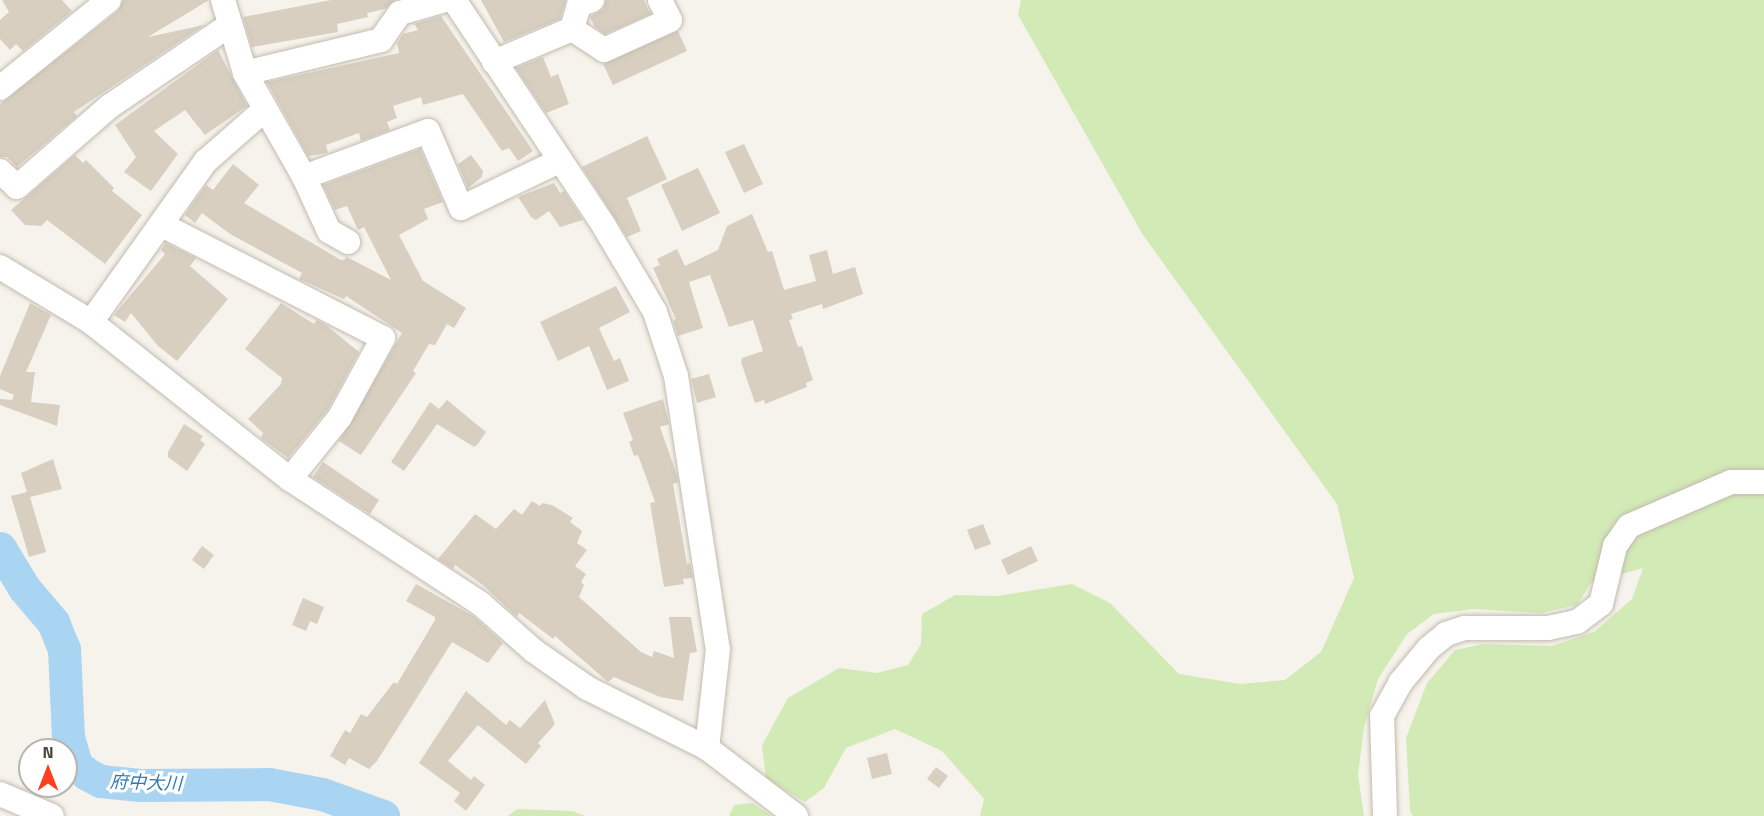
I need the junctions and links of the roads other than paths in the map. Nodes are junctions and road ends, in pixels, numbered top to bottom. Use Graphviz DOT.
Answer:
graph roads {
  1 [pos="109,0"];
  2 [pos="223,0"];
  3 [pos="445,0"];
  4 [pos="454,0"];
  5 [pos="592,0"];
  6 [pos="660,0"];
  7 [pos="228,26"];
  8 [pos="572,29"];
  9 [pos="494,62"];
  10 [pos="245,73"];
  11 [pos="0,88"];
  12 [pos="264,110"];
  13 [pos="559,161"];
  14 [pos="0,171"];
  15 [pos="304,177"];
  16 [pos="162,225"];
  17 [pos="348,242"];
  18 [pos="0,267"];
  19 [pos="90,322"];
  20 [pos="290,479"];
  21 [pos="1764,482"];
  22 [pos="707,748"];
  23 [pos="0,794"];
  24 [pos="52,816"];
  25 [pos="796,816"];
  26 [pos="1385,816"];
  1 -- 11 [label="street"];
  2 -- 7 [label="street"];
  3 -- 10 [label="street"];
  4 -- 9 [label="street"];
  5 -- 8 [label="street"];
  6 -- 8 [label="street"];
  7 -- 10 [label="street"];
  7 -- 14 [label="street"];
  8 -- 9 [label="street"];
  9 -- 13 [label="street"];
  10 -- 12 [label="street"];
  12 -- 15 [label="street"];
  12 -- 16 [label="street"];
  13 -- 15 [label="street"];
  13 -- 22 [label="street"];
  15 -- 17 [label="street"];
  16 -- 19 [label="street"];
  16 -- 20 [label="street"];
  18 -- 19 [label="street"];
  19 -- 20 [label="street"];
  20 -- 22 [label="street"];
  21 -- 26 [label="street"];
  22 -- 25 [label="street"];
  23 -- 24 [label="street"];
}
